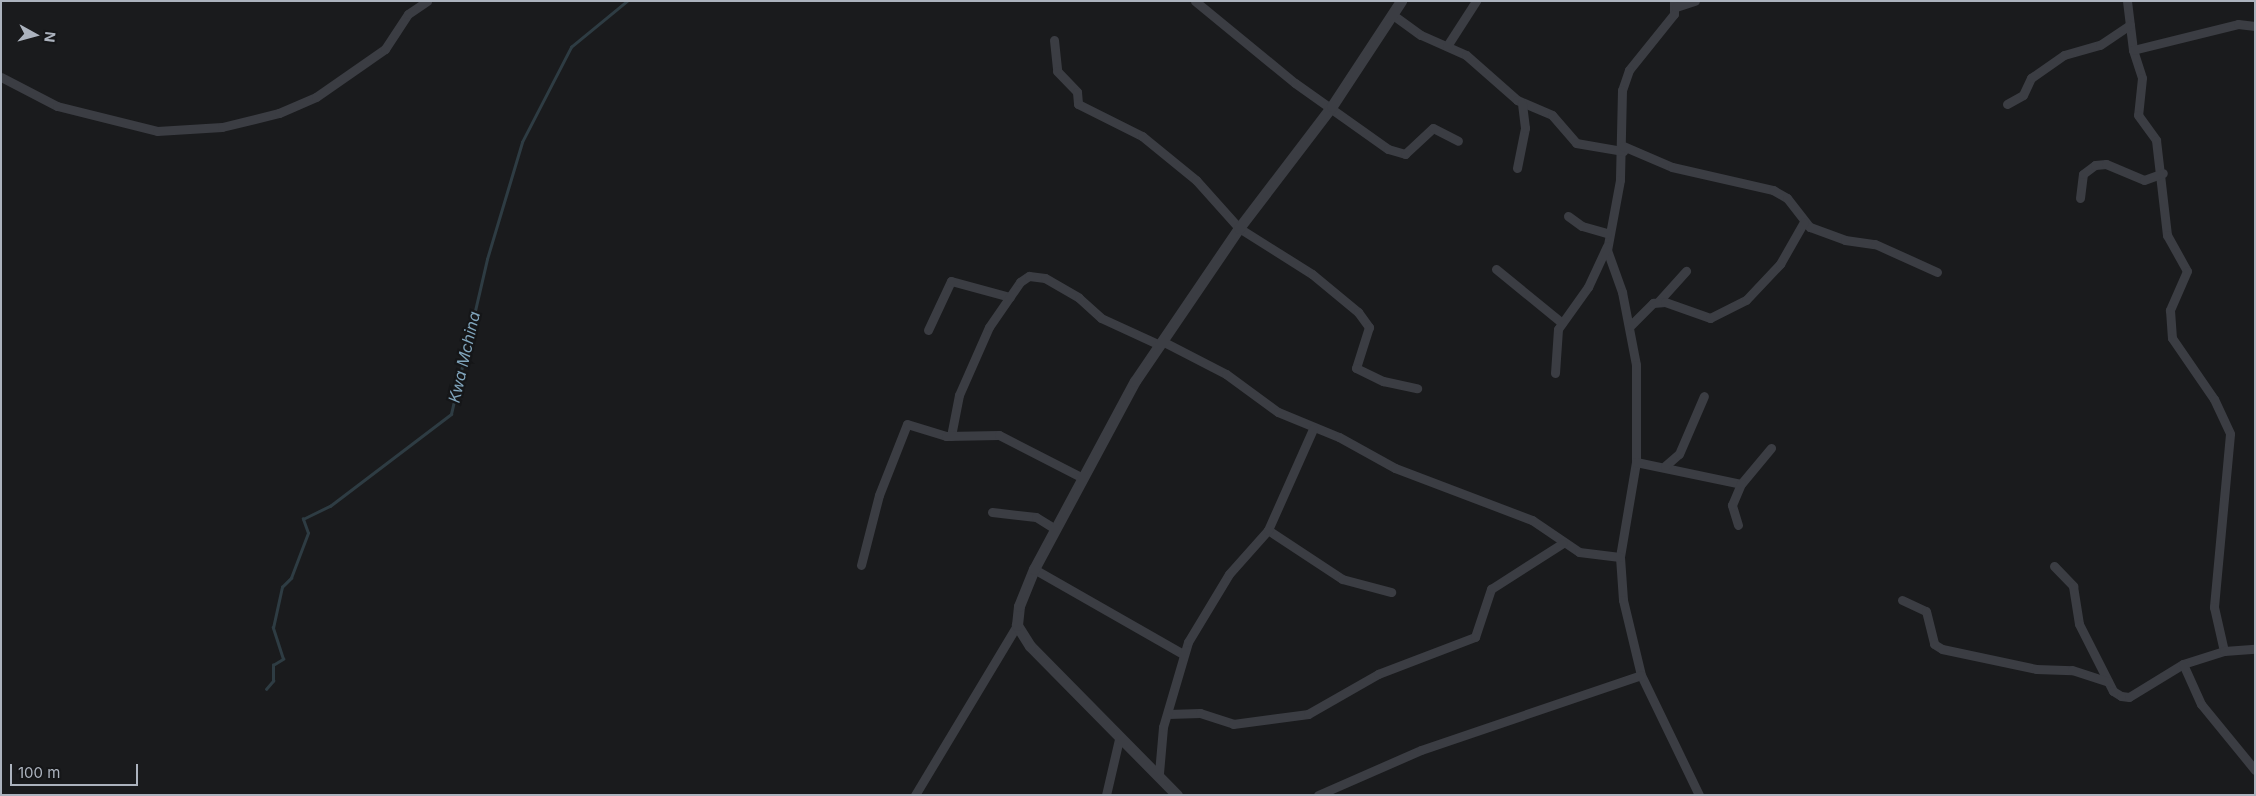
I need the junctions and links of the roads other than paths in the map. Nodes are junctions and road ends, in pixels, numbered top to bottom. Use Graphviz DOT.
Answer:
graph roads {
  1 [pos="427,1"];
  2 [pos="1195,1"];
  3 [pos="1400,1"];
  4 [pos="1476,1"];
  5 [pos="1695,1"];
  6 [pos="2127,1"];
  7 [pos="1675,4"];
  8 [pos="1394,15"];
  9 [pos="2130,25"];
  10 [pos="2255,26"];
  11 [pos="1054,40"];
  12 [pos="1447,46"];
  13 [pos="2133,50"];
  14 [pos="1,77"];
  15 [pos="1522,103"];
  16 [pos="2007,104"];
  17 [pos="1332,106"];
  18 [pos="1458,141"];
  19 [pos="1623,148"];
  20 [pos="1517,168"];
  21 [pos="2162,173"];
  22 [pos="2080,198"];
  23 [pos="1568,216"];
  24 [pos="1804,222"];
  25 [pos="1239,228"];
  26 [pos="1607,234"];
  27 [pos="1607,246"];
  28 [pos="1496,269"];
  29 [pos="1686,271"];
  30 [pos="1937,272"];
  31 [pos="1010,297"];
  32 [pos="1658,302"];
  33 [pos="1562,323"];
  34 [pos="1630,326"];
  35 [pos="928,330"];
  36 [pos="1161,343"];
  37 [pos="1554,373"];
  38 [pos="1417,388"];
  39 [pos="1704,396"];
  40 [pos="1313,428"];
  41 [pos="951,436"];
  42 [pos="1771,448"];
  43 [pos="1636,462"];
  44 [pos="1665,466"];
  45 [pos="1081,477"];
  46 [pos="1741,484"];
  47 [pos="992,512"];
  48 [pos="1738,525"];
  49 [pos="1055,529"];
  50 [pos="1268,530"];
  51 [pos="1563,543"];
  52 [pos="1620,557"];
  53 [pos="861,565"];
  54 [pos="2054,566"];
  55 [pos="1034,569"];
  56 [pos="1391,592"];
  57 [pos="1902,600"];
  58 [pos="1017,625"];
  59 [pos="2255,649"];
  60 [pos="2224,651"];
  61 [pos="1183,654"];
  62 [pos="2183,664"];
  63 [pos="1641,675"];
  64 [pos="2108,682"];
  65 [pos="1168,714"];
  66 [pos="1119,740"];
  67 [pos="2255,770"];
  68 [pos="1158,773"];
  69 [pos="914,795"];
  70 [pos="1106,795"];
  71 [pos="1177,795"];
  72 [pos="1318,795"];
  73 [pos="1699,795"];
  1 -- 14 [label="street"];
  2 -- 17 [label="street"];
  3 -- 8 [label="street"];
  4 -- 12 [label="street"];
  5 -- 7 [label="street"];
  6 -- 9 [label="street"];
  7 -- 19 [label="street"];
  8 -- 12 [label="street"];
  8 -- 17 [label="street"];
  9 -- 13 [label="street"];
  9 -- 16 [label="street"];
  10 -- 13 [label="street"];
  11 -- 25 [label="street"];
  12 -- 15 [label="street"];
  13 -- 21 [label="street"];
  15 -- 19 [label="street"];
  15 -- 20 [label="street"];
  17 -- 18 [label="street"];
  17 -- 25 [label="street"];
  19 -- 24 [label="street"];
  19 -- 26 [label="street"];
  21 -- 22 [label="street"];
  21 -- 60 [label="street"];
  23 -- 26 [label="street"];
  24 -- 30 [label="street"];
  24 -- 32 [label="street"];
  25 -- 36 [label="street"];
  25 -- 38 [label="street"];
  26 -- 27 [label="street"];
  27 -- 33 [label="street"];
  27 -- 34 [label="street"];
  28 -- 33 [label="street"];
  29 -- 32 [label="street"];
  31 -- 35 [label="street"];
  31 -- 36 [label="street"];
  31 -- 41 [label="street"];
  32 -- 34 [label="street"];
  33 -- 37 [label="street"];
  34 -- 43 [label="street"];
  36 -- 40 [label="street"];
  36 -- 45 [label="street"];
  39 -- 44 [label="street"];
  40 -- 50 [label="street"];
  40 -- 51 [label="street"];
  41 -- 45 [label="street"];
  41 -- 53 [label="street"];
  42 -- 46 [label="street"];
  43 -- 44 [label="street"];
  43 -- 52 [label="street"];
  44 -- 46 [label="street"];
  45 -- 49 [label="street"];
  46 -- 48 [label="street"];
  47 -- 49 [label="street"];
  49 -- 55 [label="street"];
  50 -- 56 [label="street"];
  50 -- 61 [label="street"];
  51 -- 52 [label="street"];
  51 -- 65 [label="street"];
  52 -- 63 [label="street"];
  54 -- 64 [label="street"];
  55 -- 58 [label="street"];
  55 -- 61 [label="street"];
  57 -- 64 [label="street"];
  58 -- 66 [label="street"];
  58 -- 69 [label="street"];
  59 -- 60 [label="street"];
  60 -- 62 [label="street"];
  61 -- 65 [label="street"];
  62 -- 64 [label="street"];
  62 -- 67 [label="street"];
  63 -- 72 [label="street"];
  63 -- 73 [label="street"];
  65 -- 68 [label="street"];
  66 -- 68 [label="street"];
  66 -- 70 [label="street"];
  68 -- 71 [label="street"];
}
